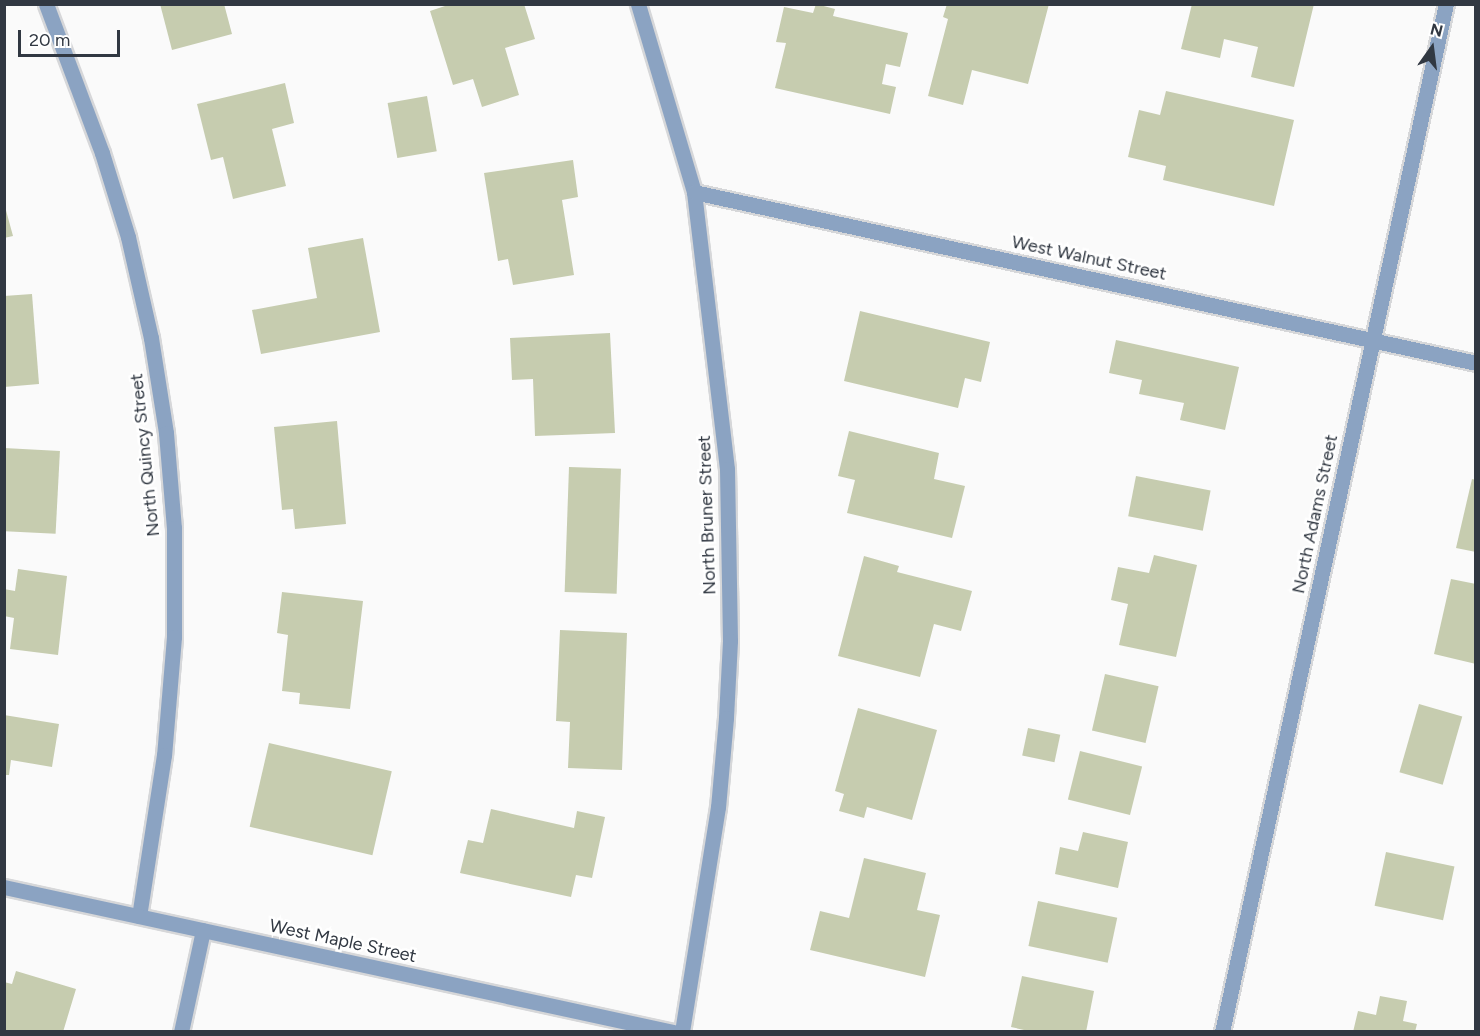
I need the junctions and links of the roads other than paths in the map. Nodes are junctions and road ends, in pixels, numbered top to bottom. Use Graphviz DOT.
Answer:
graph roads {
  1 [pos="46,4"];
  2 [pos="638,4"];
  3 [pos="1446,4"];
  4 [pos="694,192"];
  5 [pos="1374,340"];
  6 [pos="1476,363"];
  7 [pos="4,887"];
  8 [pos="139,916"];
  9 [pos="203,930"];
  10 [pos="181,1032"];
  11 [pos="673,1032"];
  12 [pos="682,1032"];
  13 [pos="1222,1032"];
  1 -- 8 [label="street, North Quincy Street"];
  2 -- 4 [label="street, North Bruner Street"];
  3 -- 5 [label="street, North Adams Street"];
  4 -- 5 [label="street, West Walnut Street"];
  4 -- 12 [label="street, North Bruner Street"];
  5 -- 6 [label="street, West Walnut Street"];
  5 -- 13 [label="street, North Adams Street"];
  7 -- 8 [label="street, West Maple Street"];
  8 -- 9 [label="street, West Maple Street"];
  9 -- 10 [label="street"];
  9 -- 11 [label="street, West Maple Street"];
}
